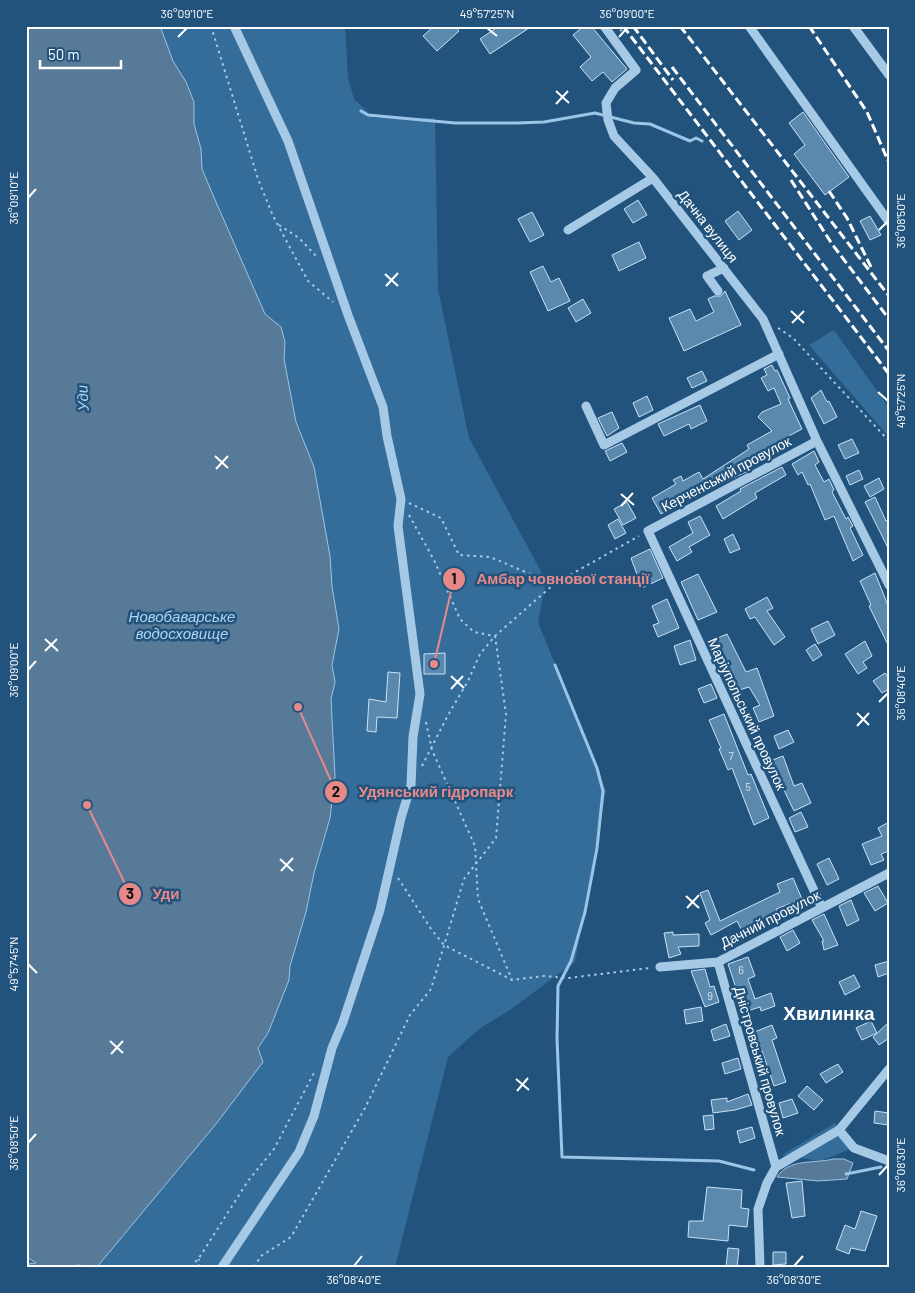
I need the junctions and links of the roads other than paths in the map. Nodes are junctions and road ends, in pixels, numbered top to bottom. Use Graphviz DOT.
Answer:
graph roads {
  1 [pos="234,26"];
  2 [pos="604,26"];
  3 [pos="749,26"];
  4 [pos="853,26"];
  5 [pos="889,74"];
  6 [pos="653,178"];
  7 [pos="889,222"];
  8 [pos="568,230"];
  9 [pos="724,268"];
  10 [pos="718,291"];
  11 [pos="779,354"];
  12 [pos="586,406"];
  13 [pos="818,441"];
  14 [pos="648,531"];
  15 [pos="889,585"];
  16 [pos="889,873"];
  17 [pos="822,908"];
  18 [pos="718,962"];
  19 [pos="660,967"];
  20 [pos="889,1069"];
  21 [pos="839,1130"];
  22 [pos="889,1161"];
  23 [pos="776,1167"];
  24 [pos="222,1267"];
  25 [pos="760,1267"];
  1 -- 24 [label="street"];
  2 -- 6 [label="street, Дачна вулиця"];
  3 -- 7 [label="street"];
  4 -- 5 [label="street"];
  6 -- 8 [label="street"];
  6 -- 9 [label="street, Дачна вулиця"];
  9 -- 10 [label="street"];
  9 -- 11 [label="street, Дачна вулиця"];
  11 -- 12 [label="street"];
  11 -- 13 [label="street, Дачна вулиця"];
  13 -- 14 [label="street, Керченський провулок"];
  13 -- 15 [label="street, Дачна вулиця"];
  14 -- 17 [label="street, Маріупольський провулок"];
  16 -- 17 [label="street, Дачний провулок"];
  17 -- 18 [label="street, Дачний провулок"];
  18 -- 19 [label="street, Дачний провулок"];
  18 -- 23 [label="street, Дністровський провулок"];
  20 -- 21 [label="street"];
  21 -- 22 [label="street"];
  21 -- 23 [label="street"];
  23 -- 25 [label="street"];
}
